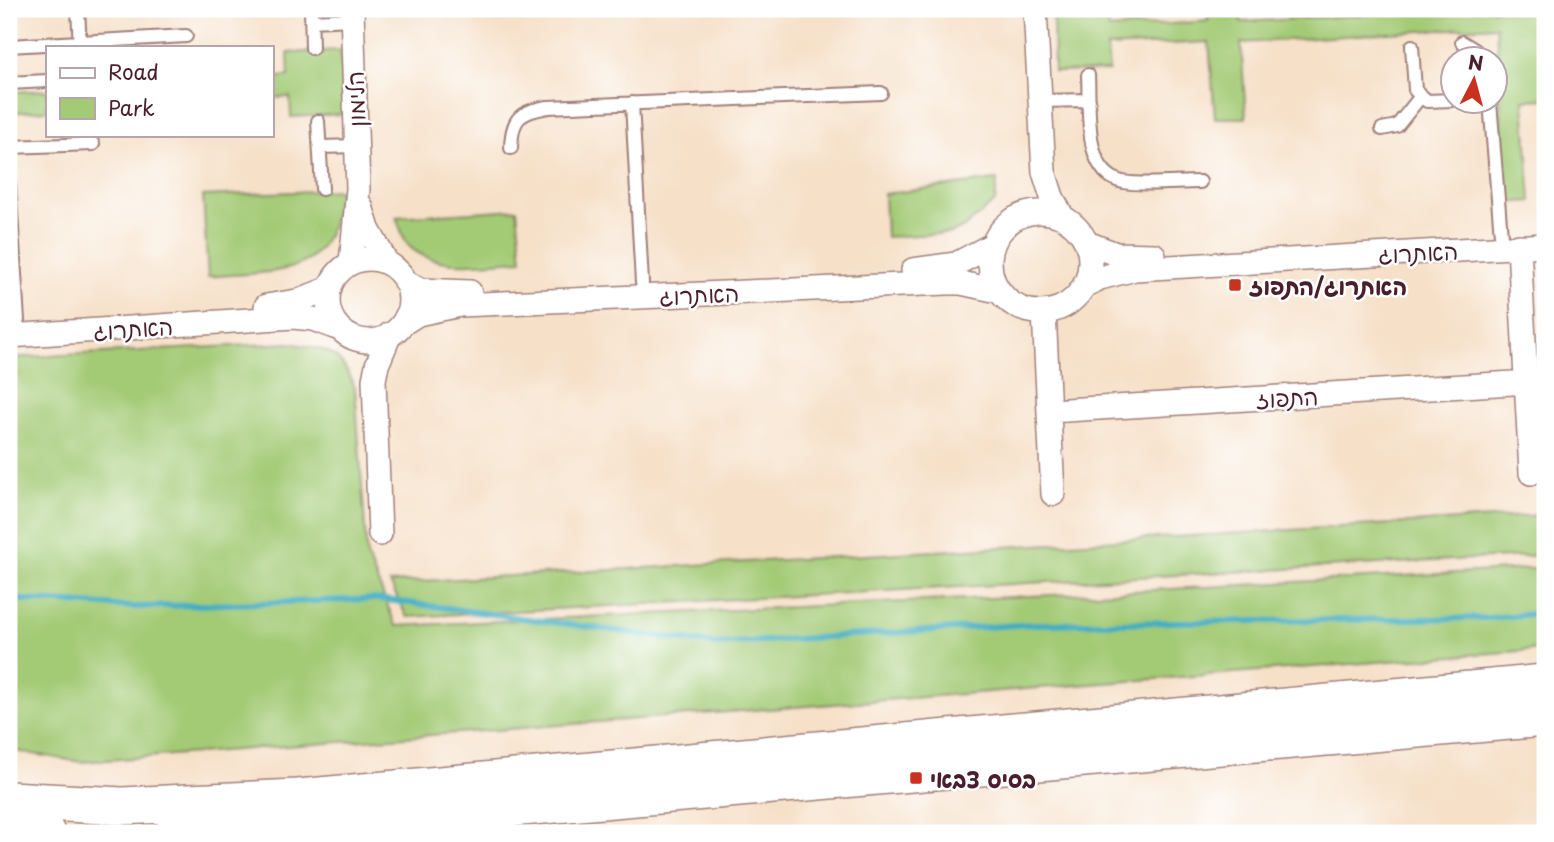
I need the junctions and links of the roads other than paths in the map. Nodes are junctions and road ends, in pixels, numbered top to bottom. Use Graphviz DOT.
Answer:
graph roads {
  1 [pos="78,9"];
  2 [pos="1024,9"];
  3 [pos="1035,9"];
  4 [pos="352,14"];
  5 [pos="311,15"];
  6 [pos="186,36"];
  7 [pos="1462,43"];
  8 [pos="80,45"];
  9 [pos="9,46"];
  10 [pos="1412,46"];
  11 [pos="1468,46"];
  12 [pos="312,48"];
  13 [pos="1088,75"];
  14 [pos="46,81"];
  15 [pos="9,83"];
  16 [pos="881,93"];
  17 [pos="1421,96"];
  18 [pos="1089,100"];
  19 [pos="1040,101"];
  20 [pos="1438,101"];
  21 [pos="632,103"];
  22 [pos="1492,116"];
  23 [pos="318,121"];
  24 [pos="1382,129"];
  25 [pos="93,144"];
  26 [pos="356,146"];
  27 [pos="9,147"];
  28 [pos="320,147"];
  29 [pos="511,148"];
  30 [pos="9,181"];
  31 [pos="1200,182"];
  32 [pos="321,188"];
  33 [pos="358,189"];
  34 [pos="1019,216"];
  35 [pos="1062,216"];
  36 [pos="1545,234"];
  37 [pos="1510,241"];
  38 [pos="1087,243"];
  39 [pos="992,245"];
  40 [pos="1545,245"];
  41 [pos="351,263"];
  42 [pos="387,263"];
  43 [pos="405,282"];
  44 [pos="642,283"];
  45 [pos="1084,286"];
  46 [pos="330,288"];
  47 [pos="998,291"];
  48 [pos="1044,312"];
  49 [pos="12,325"];
  50 [pos="396,329"];
  51 [pos="345,332"];
  52 [pos="374,380"];
  53 [pos="1536,382"];
  54 [pos="1049,411"];
  55 [pos="1531,473"];
  56 [pos="1053,494"];
  57 [pos="380,534"];
  58 [pos="1545,683"];
  59 [pos="1545,718"];
  60 [pos="9,800"];
  61 [pos="9,832"];
  62 [pos="46,833"];
  63 [pos="174,833"];
  1 -- 8 [label="lane"];
  2 -- 34 [label="street"];
  3 -- 19 [label="street"];
  4 -- 5 [label="lane"];
  4 -- 26 [label="street, הלימון"];
  5 -- 12 [label="lane"];
  6 -- 8 [label="lane"];
  7 -- 11 [label="lane"];
  8 -- 9 [label="lane"];
  10 -- 17 [label="lane"];
  13 -- 18 [label="lane"];
  14 -- 15 [label="lane"];
  16 -- 21 [label="lane"];
  17 -- 20 [label="lane"];
  17 -- 24 [label="lane"];
  18 -- 19 [label="lane"];
  18 -- 31 [label="lane"];
  19 -- 35 [label="street"];
  21 -- 29 [label="lane"];
  21 -- 44 [label="lane"];
  22 -- 37 [label="lane"];
  23 -- 28 [label="lane"];
  25 -- 27 [label="lane"];
  26 -- 28 [label="lane"];
  26 -- 33 [label="street, הלימון"];
  28 -- 32 [label="lane"];
  30 -- 49 [label="lane"];
  33 -- 41 [label="street, הלימון"];
  33 -- 42 [label="street, הלימון"];
  34 -- 35 [label="street"];
  34 -- 39 [label="street"];
  35 -- 38 [label="street"];
  36 -- 37 [label="street, האתרוג"];
  37 -- 38 [label="street, האתרוג"];
  37 -- 40 [label="street, האתרוג"];
  37 -- 45 [label="street, האתרוג"];
  37 -- 53 [label="street"];
  38 -- 45 [label="street"];
  39 -- 44 [label="street, האתרוג"];
  39 -- 47 [label="street"];
  41 -- 42 [label="street"];
  41 -- 46 [label="street"];
  42 -- 43 [label="street"];
  43 -- 44 [label="street, האתרוג"];
  43 -- 50 [label="street"];
  45 -- 48 [label="street"];
  46 -- 49 [label="street, האתרוג"];
  46 -- 51 [label="street"];
  47 -- 48 [label="street"];
  47 -- 50 [label="street, האתרוג"];
  48 -- 54 [label="street"];
  49 -- 51 [label="street, האתרוג"];
  50 -- 51 [label="street"];
  50 -- 52 [label="street"];
  51 -- 52 [label="street"];
  52 -- 57 [label="street"];
  53 -- 54 [label="street, התפוז"];
  53 -- 55 [label="street"];
  54 -- 56 [label="street"];
  58 -- 60 [label="main road"];
  59 -- 63 [label="main road"];
  61 -- 62 [label="main road"];
}
